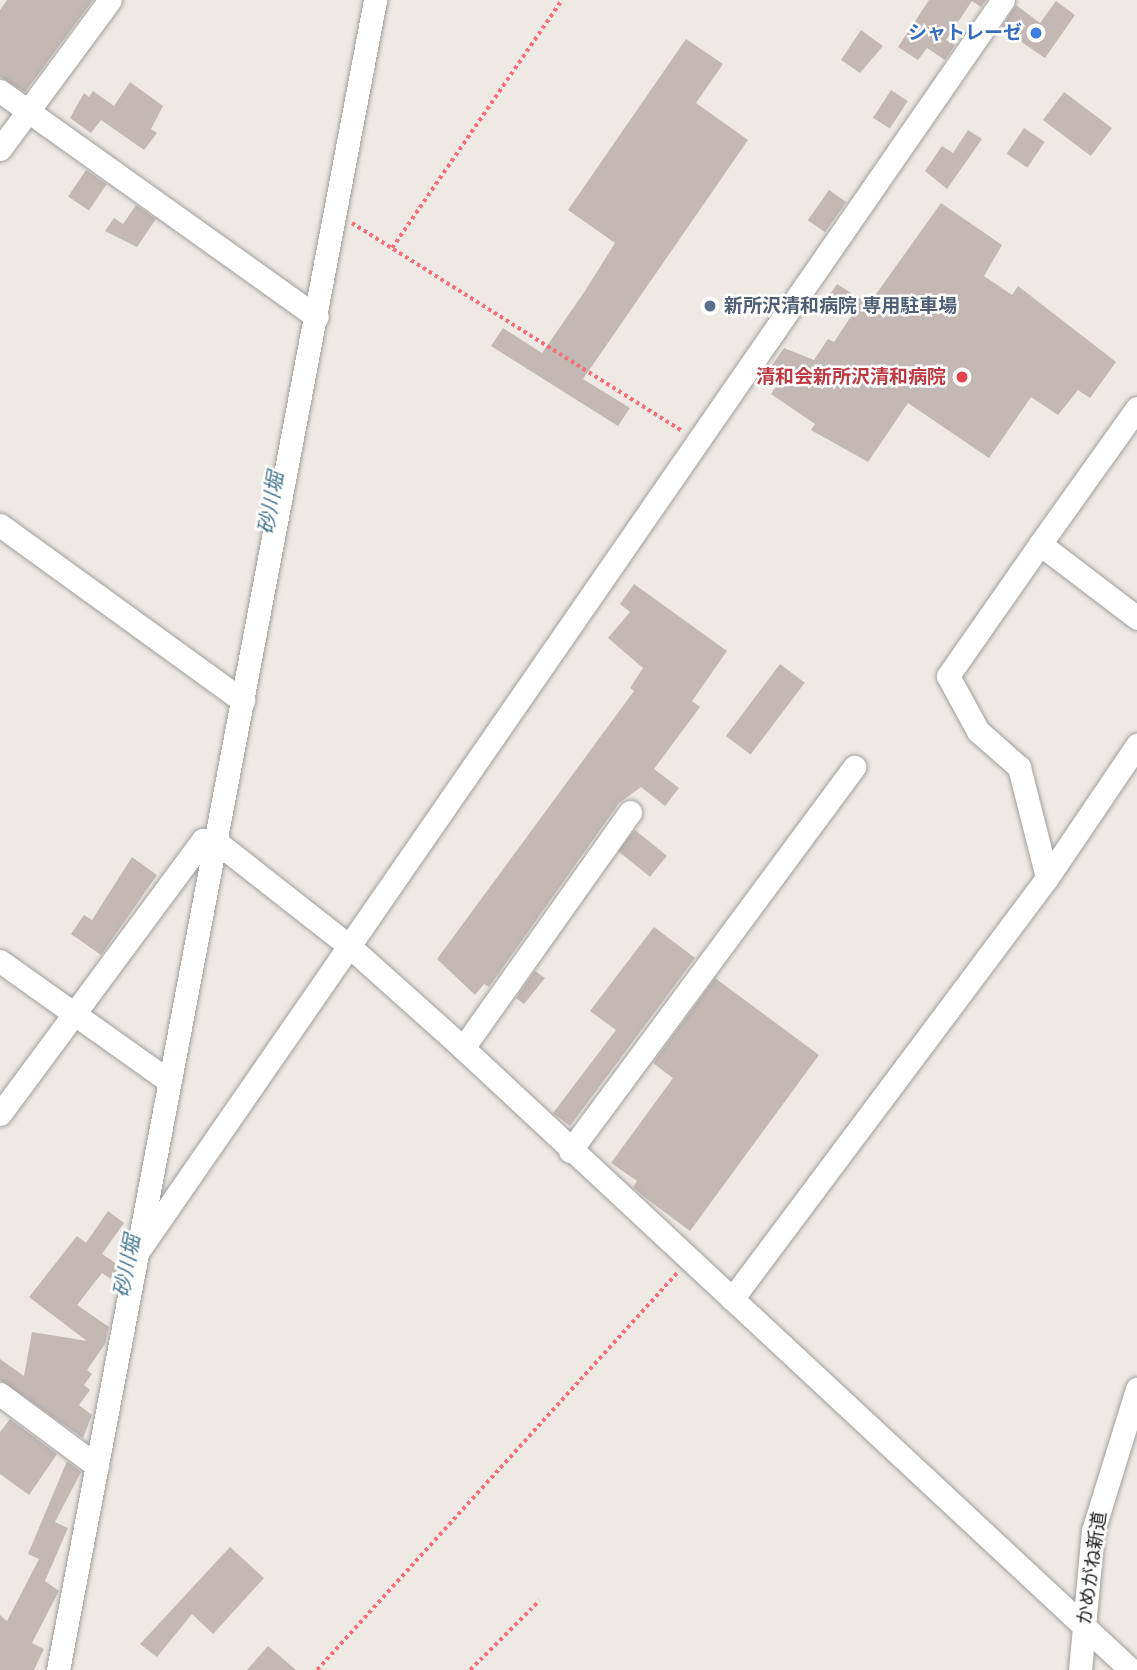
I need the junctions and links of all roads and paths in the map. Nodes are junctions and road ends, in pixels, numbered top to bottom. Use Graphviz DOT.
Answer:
graph roads {
  1 [pos="110,0"];
  2 [pos="375,0"];
  3 [pos="562,0"];
  4 [pos="1003,0"];
  5 [pos="0,91"];
  6 [pos="28,112"];
  7 [pos="0,149"];
  8 [pos="336,213"];
  9 [pos="392,248"];
  10 [pos="317,317"];
  11 [pos="1137,408"];
  12 [pos="697,440"];
  13 [pos="0,525"];
  14 [pos="1040,544"];
  15 [pos="1137,618"];
  16 [pos="243,701"];
  17 [pos="1137,745"];
  18 [pos="854,767"];
  19 [pos="630,812"];
  20 [pos="214,840"];
  21 [pos="1046,878"];
  22 [pos="348,945"];
  23 [pos="0,961"];
  24 [pos="73,1015"];
  25 [pos="463,1048"];
  26 [pos="169,1081"];
  27 [pos="0,1114"];
  28 [pos="570,1151"];
  29 [pos="137,1254"];
  30 [pos="690,1259"];
  31 [pos="732,1298"];
  32 [pos="1137,1389"];
  33 [pos="0,1394"];
  34 [pos="97,1466"];
  35 [pos="539,1601"];
  36 [pos="1084,1626"];
  37 [pos="58,1670"];
  38 [pos="317,1670"];
  39 [pos="470,1670"];
  40 [pos="1080,1670"];
  41 [pos="1131,1670"];
  1 -- 6 [label="street"];
  2 -- 8 [label="street"];
  3 -- 9 [label="path"];
  4 -- 12 [label="street"];
  5 -- 6 [label="street"];
  6 -- 7 [label="street"];
  6 -- 10 [label="street"];
  8 -- 9 [label="path"];
  8 -- 10 [label="street"];
  9 -- 12 [label="path"];
  10 -- 16 [label="street"];
  11 -- 14 [label="street"];
  12 -- 22 [label="street"];
  13 -- 16 [label="street"];
  14 -- 15 [label="street"];
  14 -- 21 [label="street"];
  16 -- 20 [label="street"];
  17 -- 21 [label="street"];
  18 -- 28 [label="street"];
  19 -- 25 [label="street"];
  20 -- 22 [label="street"];
  20 -- 24 [label="street"];
  20 -- 26 [label="street"];
  21 -- 31 [label="street"];
  22 -- 25 [label="street"];
  22 -- 29 [label="street"];
  23 -- 24 [label="street"];
  24 -- 26 [label="street"];
  24 -- 27 [label="street"];
  25 -- 28 [label="street"];
  26 -- 29 [label="street"];
  28 -- 30 [label="street"];
  29 -- 34 [label="street"];
  30 -- 31 [label="street"];
  30 -- 38 [label="path"];
  31 -- 36 [label="street"];
  32 -- 36 [label="street, かめがね新道"];
  33 -- 34 [label="street"];
  34 -- 37 [label="street"];
  35 -- 39 [label="path"];
  36 -- 40 [label="street, かめがね新道"];
  36 -- 41 [label="street"];
}
